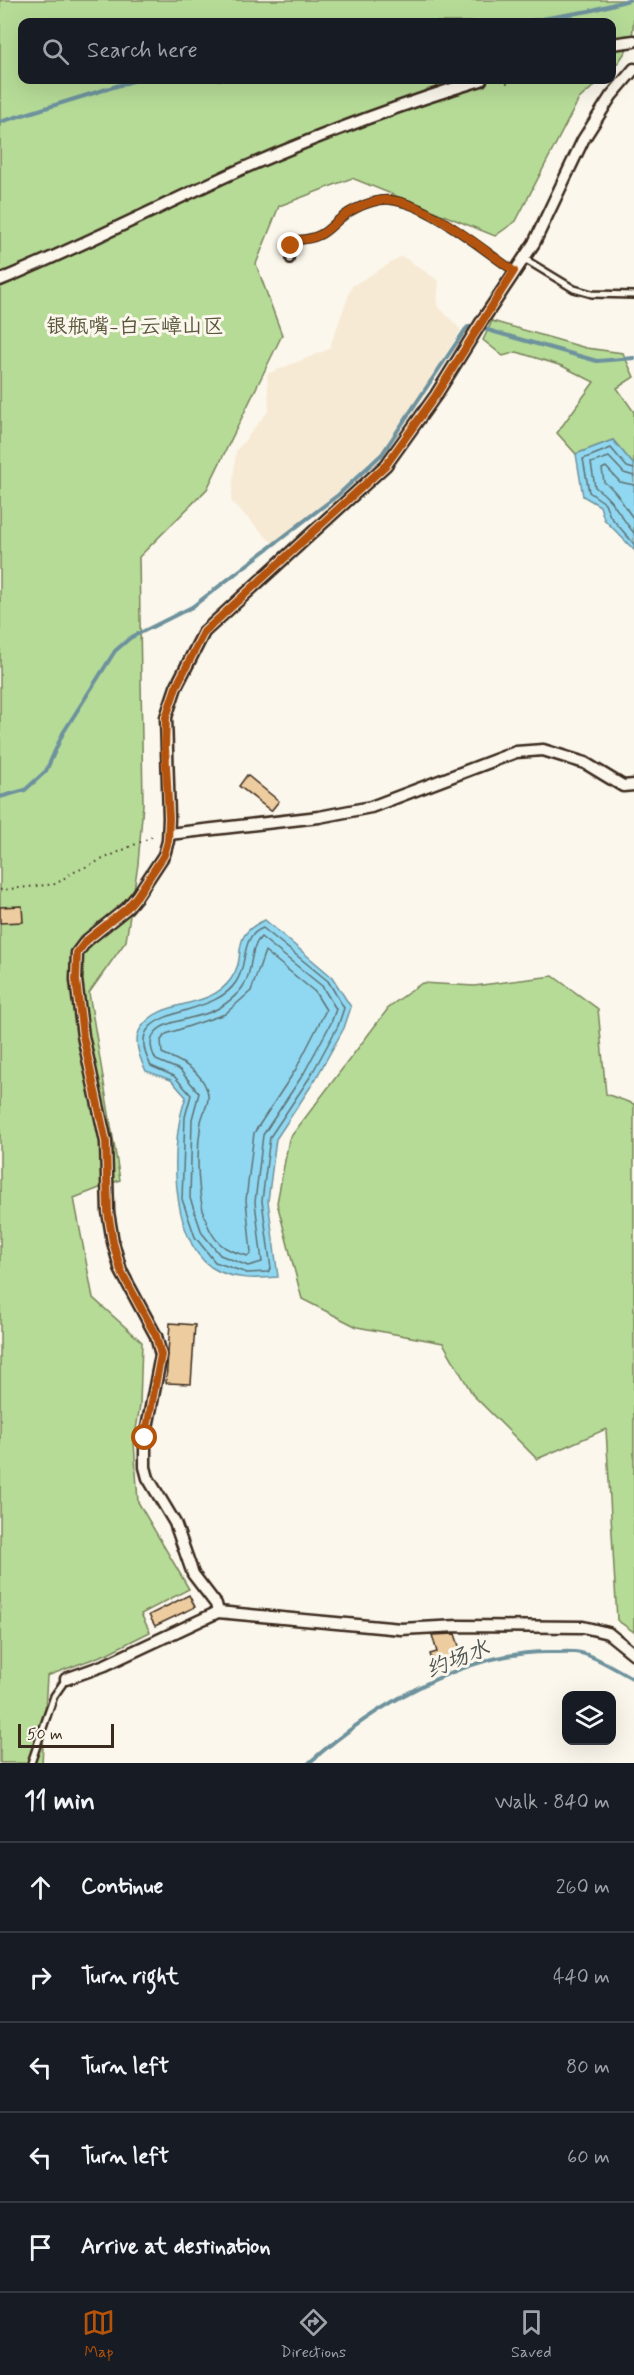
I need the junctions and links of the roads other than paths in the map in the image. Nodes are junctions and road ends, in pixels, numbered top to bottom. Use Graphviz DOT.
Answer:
graph roads {
  1 [pos="634,41"];
  2 [pos="616,43"];
  3 [pos="634,69"];
  4 [pos="468,84"];
  5 [pos="524,258"];
  6 [pos="290,260"];
  7 [pos="514,271"];
  8 [pos="0,280"];
  9 [pos="634,294"];
  10 [pos="634,785"];
  11 [pos="169,834"];
  12 [pos="218,1612"];
  13 [pos="634,1654"];
  14 [pos="66,1679"];
  15 [pos="31,1763"];
  1 -- 2 [label="street"];
  3 -- 5 [label="street"];
  4 -- 8 [label="street"];
  5 -- 7 [label="street"];
  5 -- 9 [label="lane"];
  6 -- 7 [label="lane"];
  7 -- 11 [label="street"];
  10 -- 11 [label="street"];
  11 -- 12 [label="street"];
  12 -- 13 [label="street"];
  12 -- 14 [label="street"];
  14 -- 15 [label="lane"];
}
